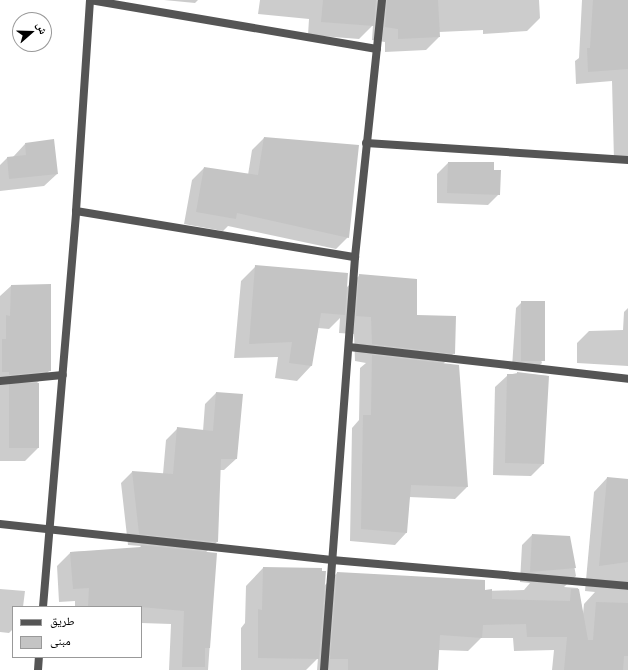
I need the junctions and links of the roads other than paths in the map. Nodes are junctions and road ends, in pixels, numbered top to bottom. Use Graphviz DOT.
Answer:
graph roads {
  1 [pos="90,0"];
  2 [pos="382,0"];
  3 [pos="377,49"];
  4 [pos="366,143"];
  5 [pos="628,160"];
  6 [pos="76,210"];
  7 [pos="355,257"];
  8 [pos="349,347"];
  9 [pos="63,375"];
  10 [pos="628,379"];
  11 [pos="0,381"];
  12 [pos="0,524"];
  13 [pos="50,528"];
  14 [pos="332,560"];
  15 [pos="628,586"];
  16 [pos="43,606"];
  17 [pos="39,658"];
  18 [pos="38,670"];
  19 [pos="324,670"];
  1 -- 3 [label="street"];
  1 -- 6 [label="street"];
  2 -- 3 [label="street"];
  3 -- 4 [label="street"];
  4 -- 5 [label="street"];
  4 -- 7 [label="street"];
  6 -- 7 [label="street"];
  6 -- 9 [label="street"];
  7 -- 8 [label="street"];
  8 -- 10 [label="street"];
  8 -- 14 [label="street"];
  9 -- 11 [label="street"];
  9 -- 13 [label="street"];
  12 -- 13 [label="street"];
  13 -- 14 [label="street"];
  13 -- 16 [label="street"];
  14 -- 15 [label="street"];
  14 -- 19 [label="street"];
  17 -- 18 [label="street"];
}
